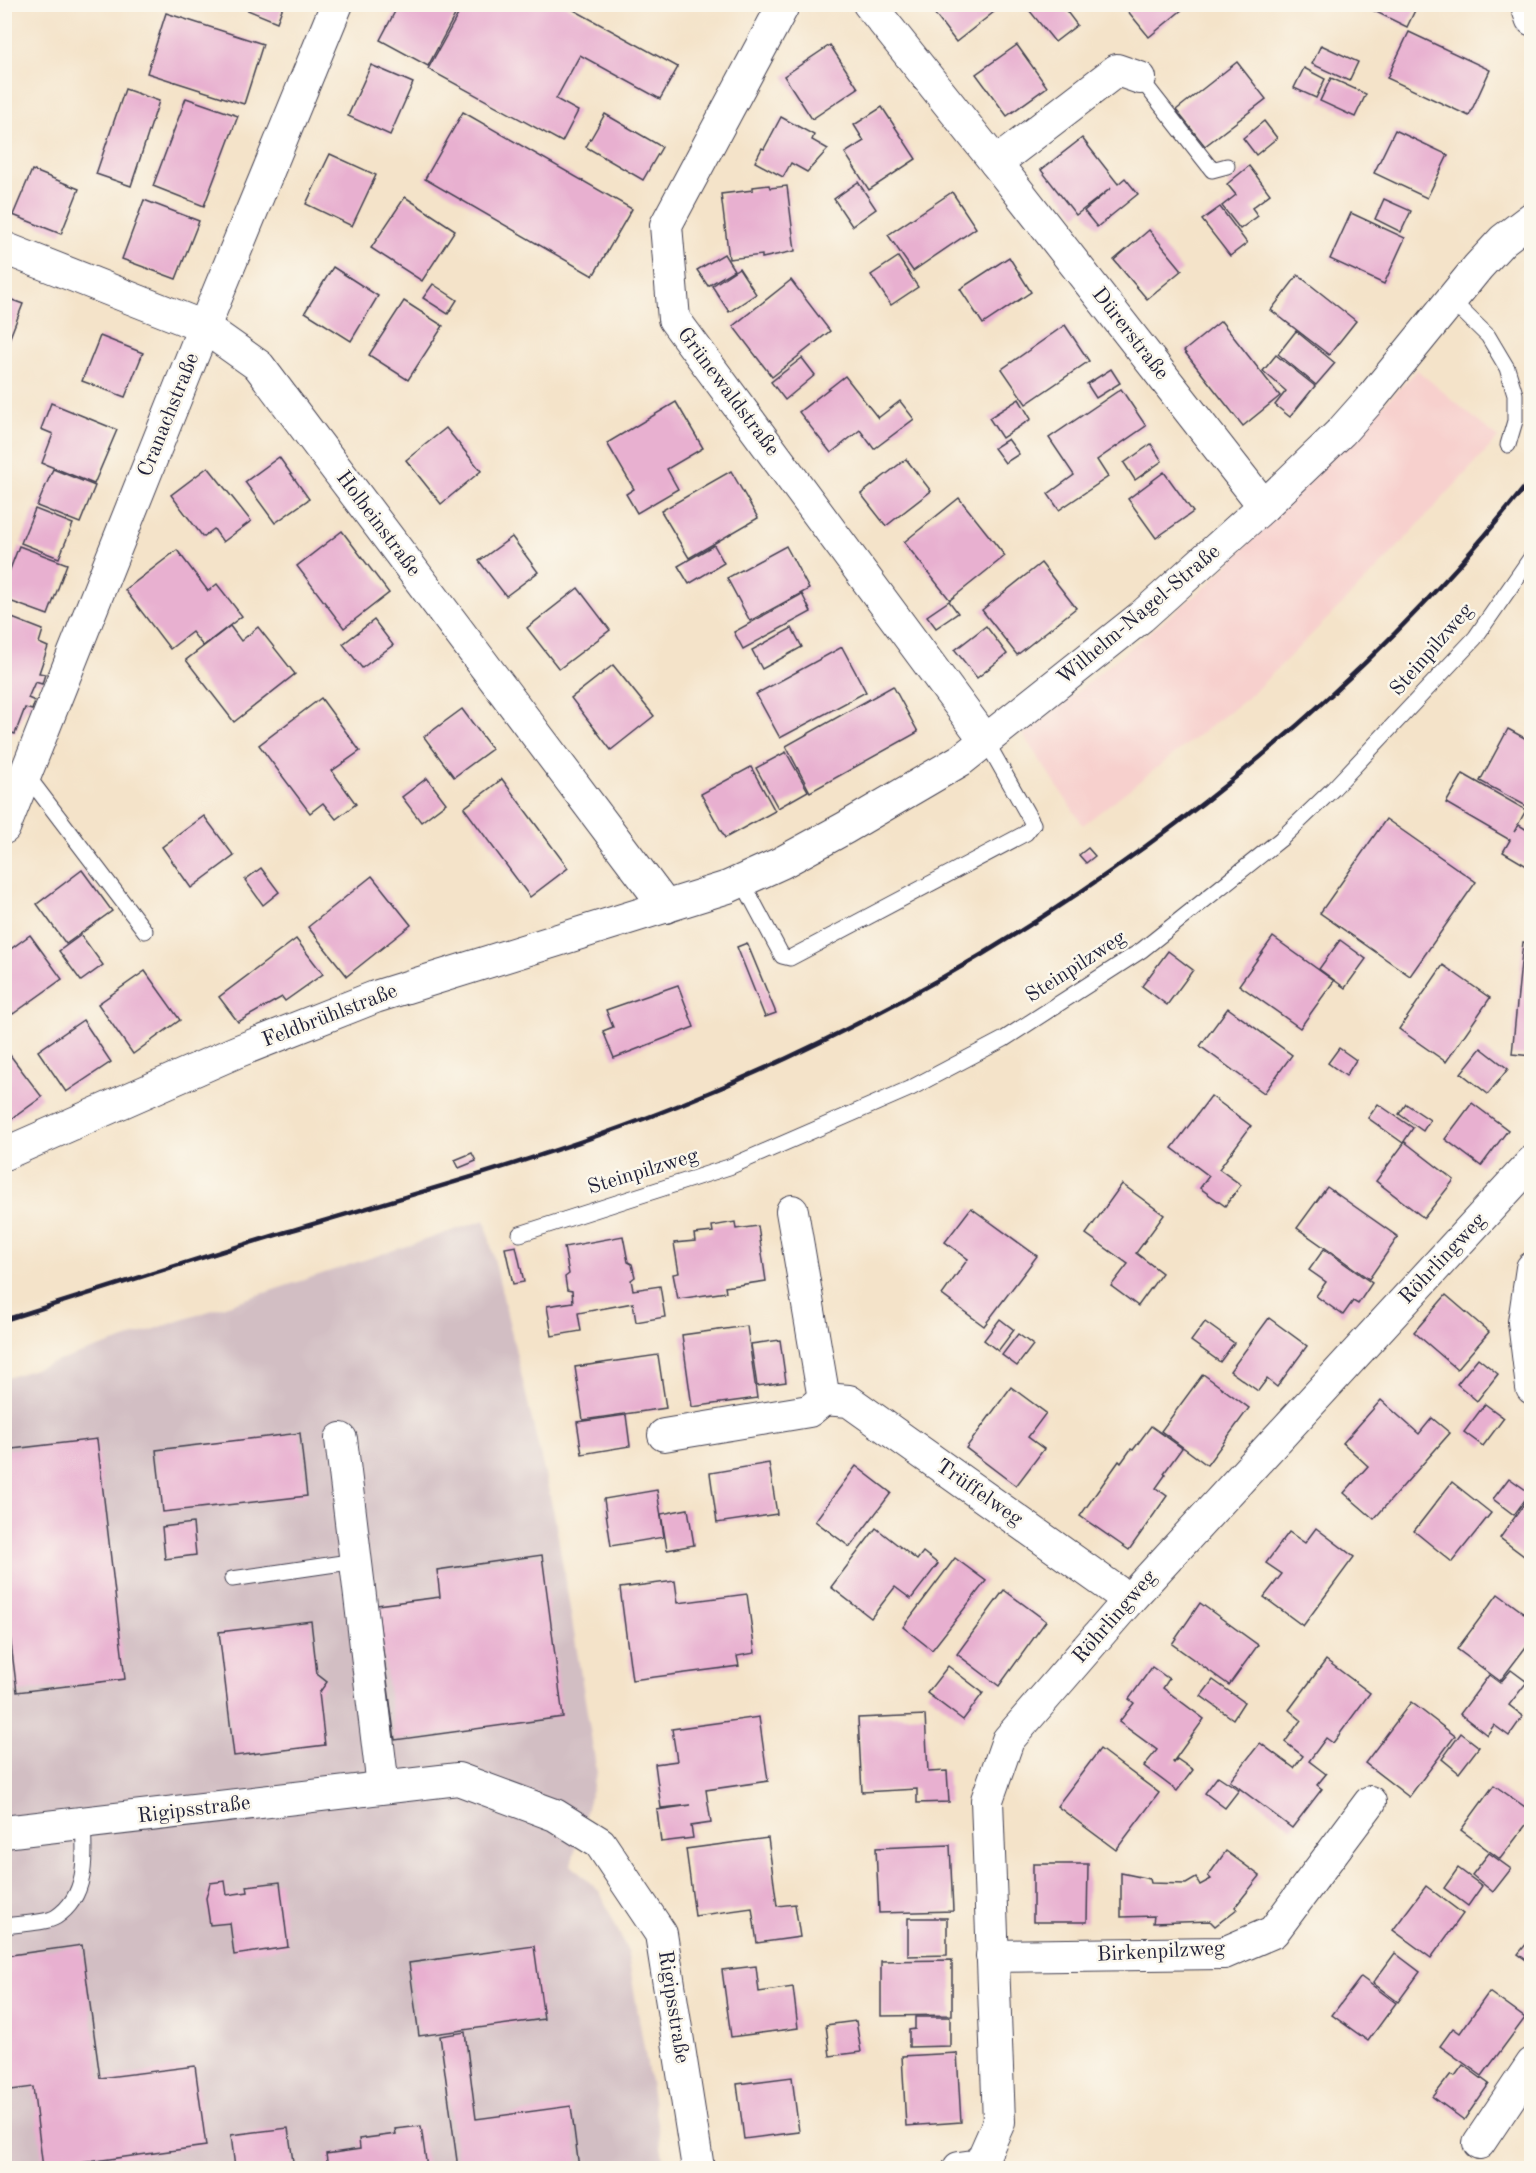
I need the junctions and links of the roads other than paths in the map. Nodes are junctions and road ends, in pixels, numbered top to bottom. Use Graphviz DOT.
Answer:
graph roads {
  1 [pos="337,4"];
  2 [pos="784,4"];
  3 [pos="869,4"];
  4 [pos="1527,4"];
  5 [pos="1532,19"];
  6 [pos="1140,78"];
  7 [pos="996,163"];
  8 [pos="1227,166"];
  9 [pos="1532,218"];
  10 [pos="4,248"];
  11 [pos="1451,300"];
  12 [pos="204,327"];
  13 [pos="1508,445"];
  14 [pos="1264,506"];
  15 [pos="1532,556"];
  16 [pos="986,741"];
  17 [pos="15,769"];
  18 [pos="4,828"];
  19 [pos="742,881"];
  20 [pos="666,908"];
  21 [pos="145,931"];
  22 [pos="4,1154"];
  23 [pos="1532,1162"];
  24 [pos="792,1211"];
  25 [pos="520,1234"];
  26 [pos="1532,1268"];
  27 [pos="1532,1388"];
  28 [pos="824,1399"];
  29 [pos="664,1435"];
  30 [pos="341,1439"];
  31 [pos="356,1561"];
  32 [pos="232,1579"];
  33 [pos="1129,1600"];
  34 [pos="383,1787"];
  35 [pos="1370,1802"];
  36 [pos="83,1823"];
  37 [pos="4,1832"];
  38 [pos="4,1926"];
  39 [pos="992,1956"];
  40 [pos="1532,2064"];
  41 [pos="1479,2143"];
  42 [pos="698,2169"];
  43 [pos="959,2169"];
  1 -- 12 [label="street, Cranachstraße"];
  2 -- 16 [label="street, Grünewaldstraße"];
  3 -- 7 [label="street, Dürerstraße"];
  4 -- 5 [label="street"];
  6 -- 7 [label="street"];
  6 -- 8 [label="lane"];
  7 -- 14 [label="street, Dürerstraße"];
  9 -- 11 [label="street, Wilhelm-Nagel-Straße"];
  10 -- 12 [label="street, Holbeinstraße"];
  11 -- 13 [label="lane"];
  11 -- 14 [label="street, Wilhelm-Nagel-Straße"];
  12 -- 17 [label="street, Cranachstraße"];
  12 -- 20 [label="street, Holbeinstraße"];
  14 -- 16 [label="street, Wilhelm-Nagel-Straße"];
  15 -- 25 [label="lane, Steinpilzweg"];
  16 -- 19 [label="street, Wilhelm-Nagel-Straße"];
  16 -- 19 [label="lane"];
  17 -- 18 [label="street, Cranachstraße"];
  17 -- 21 [label="lane"];
  19 -- 20 [label="street, Wilhelm-Nagel-Straße"];
  20 -- 22 [label="street, Feldbrühlstraße"];
  23 -- 33 [label="street, Röhrlingweg"];
  24 -- 28 [label="street"];
  26 -- 27 [label="street"];
  28 -- 29 [label="street"];
  28 -- 33 [label="street, Trüffelweg"];
  30 -- 31 [label="street"];
  31 -- 32 [label="lane"];
  31 -- 34 [label="street"];
  33 -- 39 [label="street, Röhrlingweg"];
  34 -- 36 [label="street, Rigipsstraße"];
  34 -- 42 [label="street, Rigipsstraße"];
  35 -- 39 [label="street, Birkenpilzweg"];
  36 -- 37 [label="street, Rigipsstraße"];
  36 -- 38 [label="lane"];
  39 -- 43 [label="street, Röhrlingweg"];
  40 -- 41 [label="street"];
}
